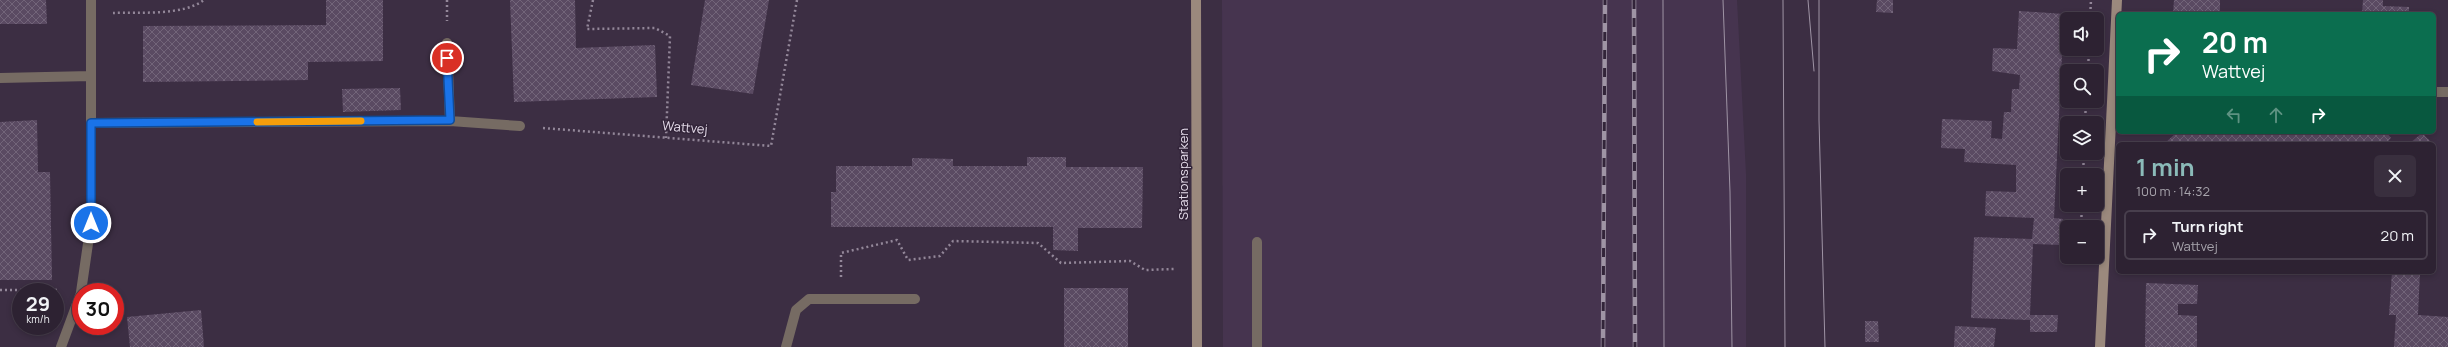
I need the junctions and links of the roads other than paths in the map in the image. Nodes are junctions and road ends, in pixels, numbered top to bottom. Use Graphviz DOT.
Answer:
graph roads {
  1 [pos="91,0"];
  2 [pos="1196,0"];
  3 [pos="2117,0"];
  4 [pos="2117,12"];
  5 [pos="447,43"];
  6 [pos="91,76"];
  7 [pos="2116,76"];
  8 [pos="0,78"];
  9 [pos="2436,92"];
  10 [pos="2448,92"];
  11 [pos="450,120"];
  12 [pos="91,123"];
  13 [pos="520,126"];
  14 [pos="1258,242"];
  15 [pos="82,283"];
  16 [pos="915,299"];
  17 [pos="72,317"];
  18 [pos="61,347"];
  19 [pos="786,347"];
  20 [pos="1197,347"];
  21 [pos="1258,347"];
  22 [pos="2100,347"];
  1 -- 6 [label="street"];
  2 -- 20 [label="street, Stationsparken"];
  3 -- 4 [label="street"];
  5 -- 11 [label="street"];
  6 -- 8 [label="street"];
  6 -- 12 [label="street"];
  7 -- 22 [label="street"];
  9 -- 10 [label="street"];
  11 -- 12 [label="street"];
  11 -- 13 [label="street"];
  12 -- 15 [label="street"];
  14 -- 21 [label="street"];
  16 -- 19 [label="street"];
  17 -- 18 [label="street"];
}
